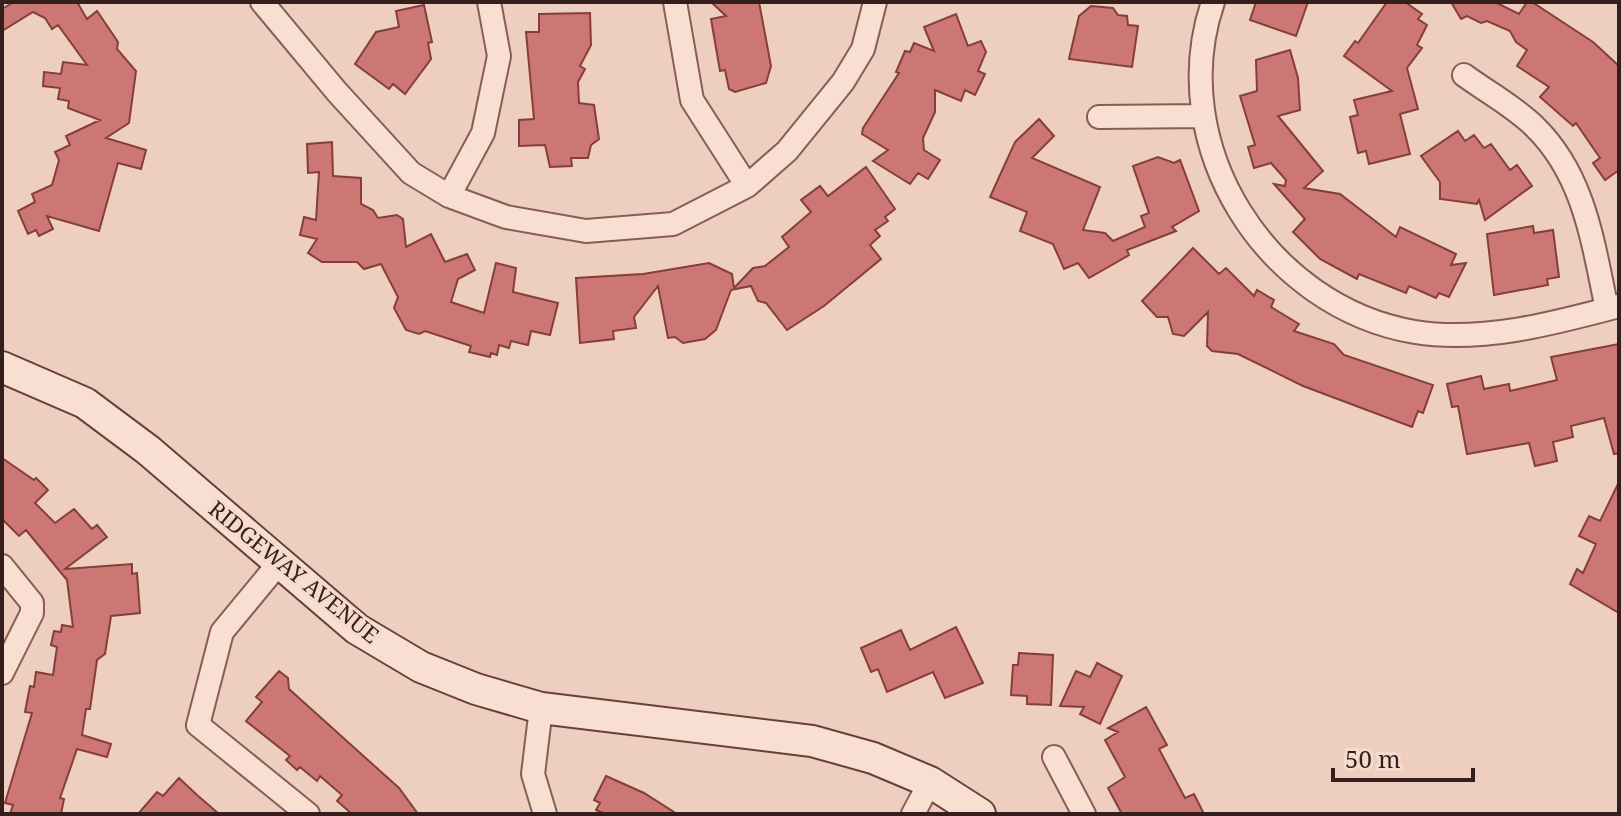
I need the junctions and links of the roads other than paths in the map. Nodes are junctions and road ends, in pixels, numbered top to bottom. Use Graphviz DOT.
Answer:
graph roads {
  1 [pos="262,2"];
  2 [pos="489,2"];
  3 [pos="675,2"];
  4 [pos="875,2"];
  5 [pos="1213,2"];
  6 [pos="1464,75"];
  7 [pos="1202,116"];
  8 [pos="1099,117"];
  9 [pos="747,186"];
  10 [pos="449,196"];
  11 [pos="1613,308"];
  12 [pos="2,367"];
  13 [pos="279,563"];
  14 [pos="2,566"];
  15 [pos="2,673"];
  16 [pos="541,708"];
  17 [pos="1054,757"];
  18 [pos="930,782"];
  19 [pos="308,814"];
  20 [pos="545,814"];
  21 [pos="913,814"];
  22 [pos="980,814"];
  23 [pos="1084,814"];
  1 -- 10 [label="street"];
  2 -- 10 [label="street"];
  3 -- 9 [label="street"];
  4 -- 9 [label="street"];
  5 -- 7 [label="street"];
  6 -- 11 [label="street"];
  7 -- 8 [label="street"];
  7 -- 11 [label="street"];
  9 -- 10 [label="street"];
  12 -- 13 [label="street, RIDGEWAY AVENUE"];
  13 -- 16 [label="street, RIDGEWAY AVENUE"];
  13 -- 19 [label="street"];
  14 -- 15 [label="street"];
  16 -- 18 [label="street, RIDGEWAY AVENUE"];
  16 -- 20 [label="street"];
  17 -- 23 [label="street"];
  18 -- 21 [label="street"];
  18 -- 22 [label="street, RIDGEWAY AVENUE"];
}
